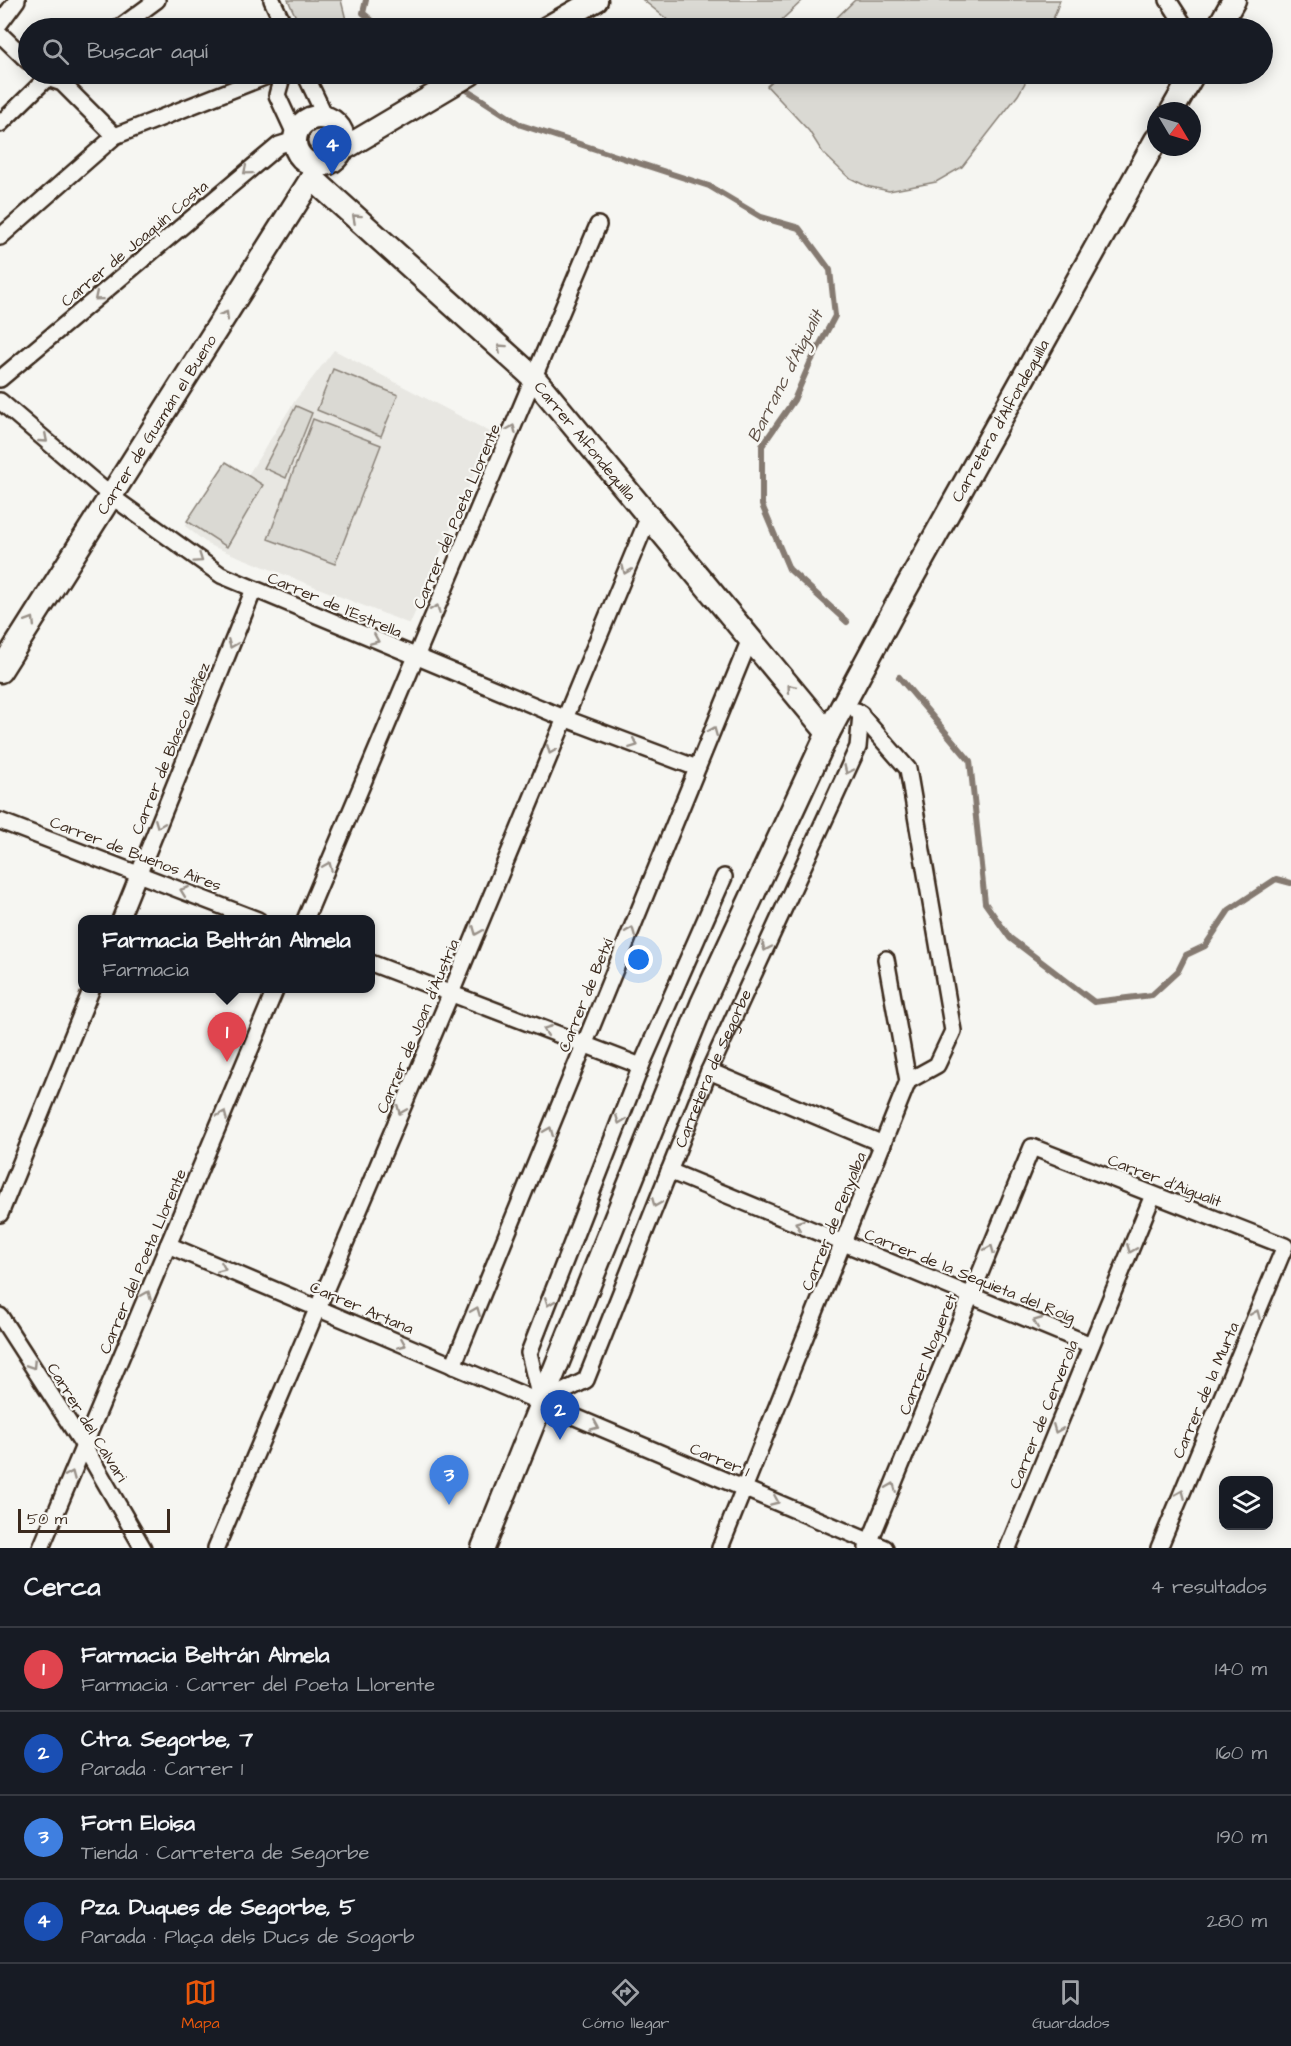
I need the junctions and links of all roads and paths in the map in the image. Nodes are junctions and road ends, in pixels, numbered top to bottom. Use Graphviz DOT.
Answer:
graph roads {
  1 [pos="17,0"];
  2 [pos="157,0"];
  3 [pos="272,0"];
  4 [pos="596,0"];
  5 [pos="1168,0"];
  6 [pos="1228,3"];
  7 [pos="133,18"];
  8 [pos="280,18"];
  9 [pos="564,18"];
  10 [pos="1180,18"];
  11 [pos="1222,18"];
  12 [pos="0,23"];
  13 [pos="0,34"];
  14 [pos="18,51"];
  15 [pos="36,84"];
  16 [pos="71,84"];
  17 [pos="247,84"];
  18 [pos="281,84"];
  19 [pos="310,84"];
  20 [pos="453,84"];
  21 [pos="1187,84"];
  22 [pos="1177,102"];
  23 [pos="326,118"];
  24 [pos="1,120"];
  25 [pos="116,136"];
  26 [pos="295,138"];
  27 [pos="340,151"];
  28 [pos="1147,156"];
  29 [pos="313,171"];
  30 [pos="598,225"];
  31 [pos="0,237"];
  32 [pos="534,378"];
  33 [pos="0,379"];
  34 [pos="0,401"];
  35 [pos="111,496"];
  36 [pos="649,516"];
  37 [pos="254,589"];
  38 [pos="750,639"];
  39 [pos="416,657"];
  40 [pos="0,671"];
  41 [pos="852,708"];
  42 [pos="564,718"];
  43 [pos="828,733"];
  44 [pos="697,768"];
  45 [pos="0,820"];
  46 [pos="139,874"];
  47 [pos="724,876"];
  48 [pos="122,915"];
  49 [pos="245,915"];
  50 [pos="307,915"];
  51 [pos="886,959"];
  52 [pos="375,964"];
  53 [pos="90,993"];
  54 [pos="274,993"];
  55 [pos="451,993"];
  56 [pos="585,1044"];
  57 [pos="641,1066"];
  58 [pos="709,1071"];
  59 [pos="908,1081"];
  60 [pos="883,1144"];
  61 [pos="1032,1147"];
  62 [pos="669,1171"];
  63 [pos="1153,1195"];
  64 [pos="0,1214"];
  65 [pos="843,1243"];
  66 [pos="168,1245"];
  67 [pos="1285,1246"];
  68 [pos="971,1295"];
  69 [pos="317,1308"];
  70 [pos="0,1316"];
  71 [pos="1091,1345"];
  72 [pos="453,1366"];
  73 [pos="541,1403"];
  74 [pos="84,1446"];
  75 [pos="744,1489"];
  76 [pos="868,1545"];
  77 [pos="40,1548"];
  78 [pos="143,1548"];
  79 [pos="216,1548"];
  80 [pos="483,1548"];
  81 [pos="720,1548"];
  82 [pos="885,1548"];
  83 [pos="1008,1548"];
  84 [pos="1158,1548"];
  1 -- 12 [label="street"];
  2 -- 7 [label="street"];
  3 -- 8 [label="street"];
  4 -- 9 [label="street"];
  5 -- 10 [label="street"];
  6 -- 11 [label="street"];
  13 -- 14 [label="street"];
  15 -- 24 [label="street"];
  16 -- 25 [label="street"];
  17 -- 25 [label="street"];
  18 -- 26 [label="street"];
  19 -- 23 [label="street"];
  20 -- 27 [label="street"];
  21 -- 22 [label="street"];
  23 -- 26 [label="street"];
  23 -- 27 [label="street"];
  25 -- 31 [label="street"];
  26 -- 29 [label="street"];
  26 -- 33 [label="street, Carrer de Joaquín Costa, one-way"];
  27 -- 29 [label="street"];
  28 -- 41 [label="street, Carretera d'Alfondeguilla"];
  32 -- 29 [label="street, Carrer Alfondeguilla, one-way"];
  35 -- 29 [label="street, Carrer de Guzmán el Bueno, one-way"];
  30 -- 32 [label="street, Carrer del Poeta Llorente"];
  32 -- 36 [label="street, Carrer Alfondeguilla"];
  39 -- 32 [label="street, Carrer del Poeta Llorente, one-way"];
  34 -- 35 [label="street, Carrer de l'Estrella, one-way"];
  35 -- 37 [label="street, Carrer de l'Estrella, one-way"];
  40 -- 35 [label="street, Carrer de Guzmán el Bueno, one-way"];
  36 -- 38 [label="street, Carrer Alfondeguilla"];
  36 -- 42 [label="street, Carrer de Joan d'Àustria, one-way"];
  37 -- 39 [label="street, Carrer de l'Estrella, one-way"];
  37 -- 46 [label="street, Carrer de Blasco Ibáñez, one-way"];
  43 -- 38 [label="street, Carrer Alfondeguilla, one-way"];
  44 -- 38 [label="street, Carrer de Betxí, one-way"];
  39 -- 42 [label="street, Carrer de l'Estrella"];
  50 -- 39 [label="street, Carrer del Poeta Llorente, one-way"];
  41 -- 43 [label="street, Carretera de Segorbe"];
  41 -- 58 [label="street, Carretera de Segorbe, one-way"];
  41 -- 59 [label="street"];
  42 -- 44 [label="street, Carrer de l'Estrella, one-way"];
  42 -- 55 [label="street, Carrer de Joan d'Àustria, one-way"];
  43 -- 73 [label="street, Carretera de Segorbe"];
  56 -- 44 [label="street, Carrer de Betxí, one-way"];
  45 -- 46 [label="street, Carrer de Buenos Aires"];
  46 -- 48 [label="street, Carrer de Blasco Ibáñez"];
  49 -- 46 [label="street, Carrer de Buenos Aires, one-way"];
  47 -- 57 [label="street"];
  51 -- 59 [label="street"];
  52 -- 55 [label="street"];
  53 -- 64 [label="street"];
  66 -- 54 [label="street, Carrer del Poeta Llorente, one-way"];
  56 -- 55 [label="street, one-way"];
  55 -- 69 [label="street, Carrer de Joan d'Àustria, one-way"];
  56 -- 57 [label="street"];
  72 -- 56 [label="street, Carrer de Betxí, one-way"];
  57 -- 73 [label="street, one-way"];
  58 -- 60 [label="street"];
  58 -- 62 [label="street, Carretera de Segorbe"];
  59 -- 60 [label="street, Carrer de Penyalba"];
  60 -- 65 [label="street, Carrer de Penyalba"];
  61 -- 63 [label="street, Carrer d'Aigualit"];
  68 -- 61 [label="street, Carrer Nogueret, one-way"];
  65 -- 62 [label="street, Carrer de la Sequieta del Roig, one-way"];
  62 -- 73 [label="street, Carretera de Segorbe, one-way"];
  63 -- 67 [label="street, Carrer d'Aigualit"];
  63 -- 71 [label="street, Carrer de Cerverola, one-way"];
  65 -- 68 [label="street, Carrer de la Sequieta del Roig"];
  65 -- 75 [label="street, Carrer de Penyalba"];
  66 -- 69 [label="street, Carrer Artana, one-way"];
  74 -- 66 [label="street, Carrer del Poeta Llorente, one-way"];
  84 -- 67 [label="street, Carrer de la Murta, one-way"];
  71 -- 68 [label="street, Carrer de la Sequieta del Roig, one-way"];
  76 -- 68 [label="street, Carrer Nogueret, one-way"];
  69 -- 72 [label="street, Carrer Artana, one-way"];
  69 -- 79 [label="street, Carrer de Joan d'Àustria"];
  70 -- 74 [label="street, Carrer del Calvari, one-way"];
  71 -- 83 [label="street, Carrer de Cerverola, one-way"];
  72 -- 73 [label="street, Carrer Artana"];
  73 -- 75 [label="street, Carrer 1, one-way"];
  73 -- 80 [label="street, Carretera de Segorbe"];
  77 -- 74 [label="street, Carrer del Poeta Llorente, one-way"];
  74 -- 78 [label="street, Carrer del Calvari"];
  75 -- 76 [label="street, Carrer 1, one-way"];
  75 -- 81 [label="street, Carrer de Penyalba"];
  76 -- 82 [label="street, Carrer 1"];
}
